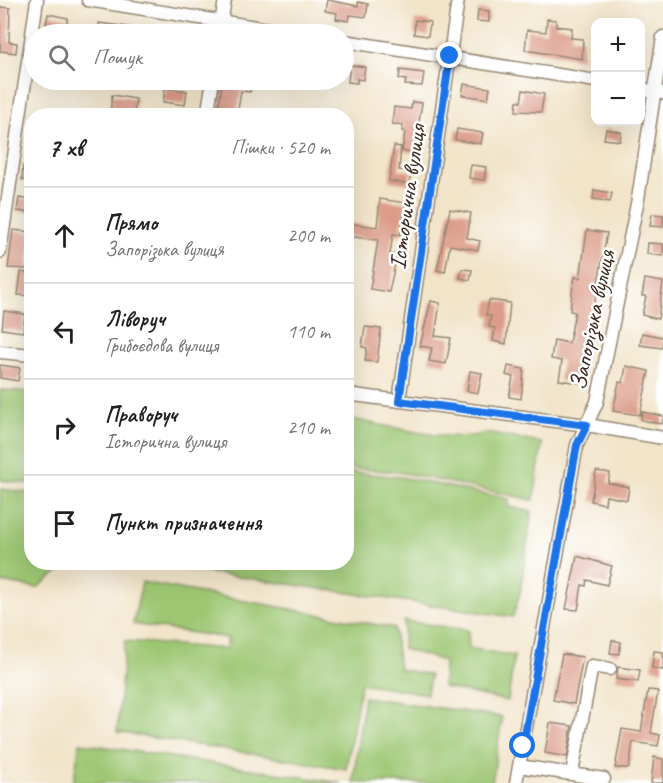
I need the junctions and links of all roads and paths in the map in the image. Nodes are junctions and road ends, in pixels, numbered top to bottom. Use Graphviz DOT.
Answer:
graph roads {
  1 [pos="37,0"];
  2 [pos="88,0"];
  3 [pos="225,0"];
  4 [pos="458,0"];
  5 [pos="33,24"];
  6 [pos="197,24"];
  7 [pos="221,24"];
  8 [pos="663,37"];
  9 [pos="354,42"];
  10 [pos="450,56"];
  11 [pos="591,80"];
  12 [pos="24,89"];
  13 [pos="211,90"];
  14 [pos="658,92"];
  15 [pos="208,108"];
  16 [pos="0,252"];
  17 [pos="0,352"];
  18 [pos="24,354"];
  19 [pos="354,395"];
  20 [pos="399,401"];
  21 [pos="587,425"];
  22 [pos="663,438"];
  23 [pos="610,669"];
  24 [pos="519,766"];
  25 [pos="572,773"];
  26 [pos="604,779"];
  27 [pos="516,783"];
  1 -- 5 [label="street"];
  2 -- 6 [label="street"];
  3 -- 7 [label="street"];
  4 -- 10 [label="street, Історична вулиця"];
  8 -- 14 [label="street, Запорізька вулиця"];
  9 -- 10 [label="street"];
  10 -- 11 [label="street"];
  10 -- 20 [label="street, Історична вулиця"];
  12 -- 16 [label="street"];
  13 -- 15 [label="street"];
  14 -- 21 [label="street, Запорізька вулиця"];
  17 -- 18 [label="street"];
  19 -- 20 [label="street"];
  20 -- 21 [label="street"];
  21 -- 22 [label="street"];
  21 -- 24 [label="street, Запорізька вулиця"];
  23 -- 25 [label="street"];
  24 -- 25 [label="street"];
  24 -- 27 [label="street, Запорізька вулиця"];
  25 -- 26 [label="street"];
}
